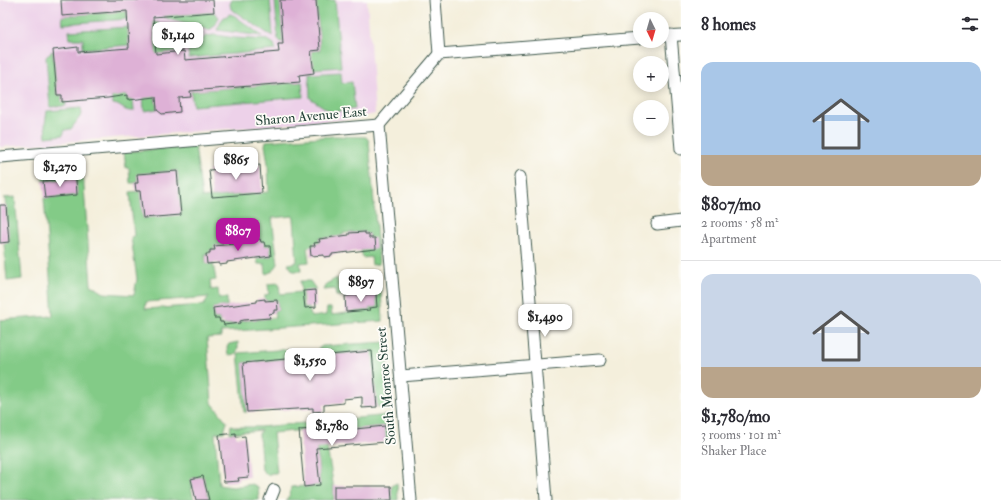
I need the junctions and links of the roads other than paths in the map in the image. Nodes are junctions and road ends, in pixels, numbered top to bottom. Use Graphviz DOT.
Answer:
graph roads {
  1 [pos="435,0"];
  2 [pos="671,35"];
  3 [pos="633,39"];
  4 [pos="439,54"];
  5 [pos="379,125"];
  6 [pos="681,149"];
  7 [pos="0,157"];
  8 [pos="520,177"];
  9 [pos="681,221"];
  10 [pos="657,224"];
  11 [pos="600,360"];
  12 [pos="536,365"];
  13 [pos="401,376"];
  14 [pos="411,500"];
  15 [pos="546,500"];
  1 -- 4 [label="street"];
  2 -- 6 [label="street"];
  3 -- 4 [label="street"];
  4 -- 5 [label="street, Sharon Avenue East"];
  5 -- 7 [label="street, Sharon Avenue East"];
  5 -- 13 [label="street, South Monroe Street"];
  8 -- 12 [label="street"];
  9 -- 10 [label="street"];
  11 -- 12 [label="street"];
  12 -- 13 [label="street"];
  12 -- 15 [label="street"];
  13 -- 14 [label="street, South Monroe Street"];
}
